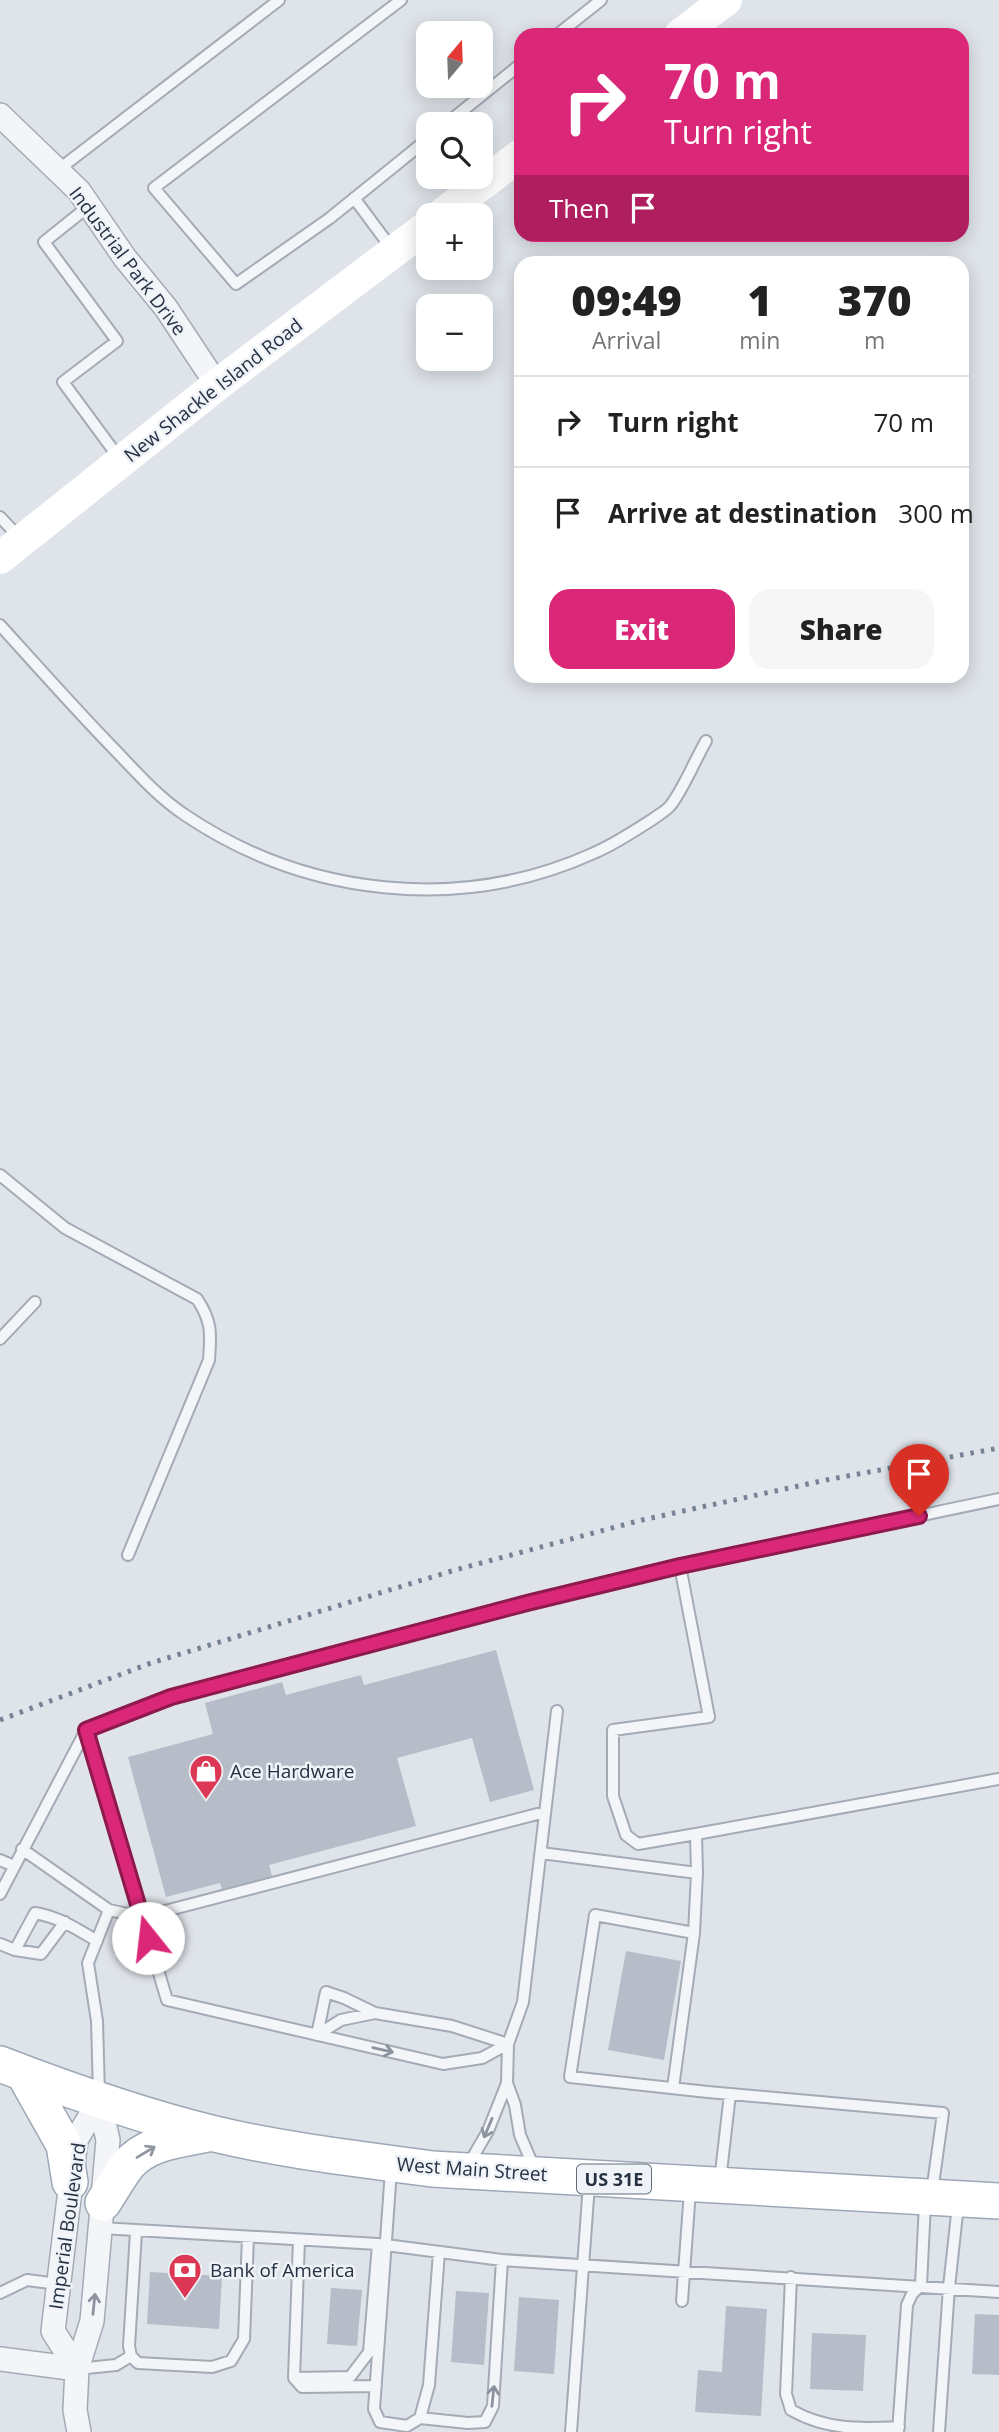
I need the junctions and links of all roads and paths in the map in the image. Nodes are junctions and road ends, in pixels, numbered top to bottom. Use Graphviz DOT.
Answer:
graph roads {
  1 [pos="279,0"];
  2 [pos="401,0"];
  3 [pos="601,0"];
  4 [pos="726,0"];
  5 [pos="566,28"];
  6 [pos="693,28"];
  7 [pos="514,71"];
  8 [pos="461,112"];
  9 [pos="0,116"];
  10 [pos="416,148"];
  11 [pos="514,160"];
  12 [pos="58,170"];
  13 [pos="354,198"];
  14 [pos="457,203"];
  15 [pos="89,206"];
  16 [pos="416,235"];
  17 [pos="394,251"];
  18 [pos="217,384"];
  19 [pos="122,461"];
  20 [pos="0,517"];
  21 [pos="11,549"];
  22 [pos="0,625"];
  23 [pos="706,741"];
  24 [pos="0,1175"];
  25 [pos="35,1301"];
  26 [pos="0,1339"];
  27 [pos="999,1499"];
  28 [pos="128,1555"];
  29 [pos="680,1566"];
  30 [pos="557,1711"];
  31 [pos="86,1730"];
  32 [pos="999,1779"];
  33 [pos="545,1812"];
  34 [pos="696,1834"];
  35 [pos="22,1849"];
  36 [pos="541,1853"];
  37 [pos="0,1860"];
  38 [pos="14,1866"];
  39 [pos="697,1873"];
  40 [pos="0,1894"];
  41 [pos="109,1910"];
  42 [pos="142,1917"];
  43 [pos="65,1922"];
  44 [pos="694,1933"];
  45 [pos="97,1941"];
  46 [pos="0,1944"];
  47 [pos="15,1950"];
  48 [pos="375,2013"];
  49 [pos="317,2035"];
  50 [pos="508,2044"];
  51 [pos="12,2069"];
  52 [pos="507,2083"];
  53 [pos="673,2088"];
  54 [pos="730,2094"];
  55 [pos="99,2101"];
  56 [pos="212,2133"];
  57 [pos="392,2163"];
  58 [pos="465,2171"];
  59 [pos="537,2175"];
  60 [pos="590,2178"];
  61 [pos="70,2182"];
  62 [pos="705,2184"];
  63 [pos="938,2197"];
  64 [pos="999,2201"];
  65 [pos="102,2216"];
  66 [pos="136,2232"];
  67 [pos="248,2237"];
  68 [pos="299,2240"];
  69 [pos="382,2245"];
  70 [pos="439,2252"];
  71 [pos="502,2260"];
  72 [pos="584,2265"];
  73 [pos="685,2271"];
  74 [pos="791,2277"];
  75 [pos="58,2284"];
  76 [pos="921,2286"];
  77 [pos="949,2287"];
  78 [pos="999,2292"];
  79 [pos="0,2293"];
  80 [pos="682,2301"];
  81 [pos="130,2351"];
  82 [pos="0,2360"];
  83 [pos="77,2370"];
  84 [pos="294,2378"];
  85 [pos="376,2386"];
  86 [pos="420,2418"];
  87 [pos="898,2429"];
  88 [pos="79,2432"];
  89 [pos="571,2432"];
  90 [pos="939,2432"];
  1 -- 12 [label="lane"];
  2 -- 13 [label="lane"];
  3 -- 5 [label="lane"];
  4 -- 6 [label="main road"];
  7 -- 8 [label="lane"];
  9 -- 12 [label="street, Industrial Park Drive"];
  10 -- 13 [label="lane"];
  11 -- 14 [label="main road"];
  12 -- 15 [label="street, Industrial Park Drive"];
  13 -- 17 [label="lane"];
  15 -- 18 [label="street, Industrial Park Drive"];
  15 -- 19 [label="lane"];
  16 -- 17 [label="main road, New Shackle Island Road"];
  17 -- 18 [label="main road, New Shackle Island Road"];
  18 -- 19 [label="main road, New Shackle Island Road"];
  19 -- 21 [label="main road, New Shackle Island Road"];
  20 -- 21 [label="lane"];
  22 -- 23 [label="lane"];
  24 -- 28 [label="lane"];
  25 -- 26 [label="lane"];
  27 -- 29 [label="lane"];
  29 -- 31 [label="lane"];
  29 -- 34 [label="lane"];
  30 -- 33 [label="lane"];
  31 -- 35 [label="lane"];
  31 -- 42 [label="lane"];
  32 -- 34 [label="lane"];
  33 -- 36 [label="lane"];
  33 -- 42 [label="lane"];
  34 -- 39 [label="lane"];
  35 -- 38 [label="lane"];
  35 -- 41 [label="lane"];
  36 -- 39 [label="lane"];
  36 -- 50 [label="lane"];
  37 -- 38 [label="lane"];
  38 -- 40 [label="lane"];
  39 -- 44 [label="lane"];
  41 -- 42 [label="lane"];
  41 -- 45 [label="lane"];
  42 -- 49 [label="lane"];
  43 -- 45 [label="lane"];
  43 -- 47 [label="lane"];
  43 -- 47 [label="lane"];
  44 -- 53 [label="lane"];
  44 -- 53 [label="lane"];
  45 -- 55 [label="lane"];
  46 -- 47 [label="lane"];
  48 -- 49 [label="lane"];
  48 -- 49 [label="lane"];
  48 -- 50 [label="lane"];
  49 -- 50 [label="lane, one-way"];
  50 -- 52 [label="lane"];
  51 -- 55 [label="main road, West Main Street / US 31E"];
  51 -- 61 [label="main road"];
  52 -- 58 [label="lane, one-way"];
  52 -- 59 [label="lane"];
  53 -- 54 [label="lane"];
  54 -- 62 [label="lane"];
  54 -- 63 [label="lane"];
  55 -- 56 [label="main road, West Main Street / US 31E"];
  55 -- 61 [label="street, Imperial Boulevard"];
  55 -- 65 [label="street, Imperial Boulevard"];
  56 -- 57 [label="main road, West Main Street / US 31E"];
  65 -- 56 [label="main road, one-way"];
  57 -- 58 [label="main road, West Main Street / US 31E"];
  57 -- 69 [label="lane"];
  58 -- 59 [label="main road, West Main Street / US 31E"];
  59 -- 60 [label="main road, West Main Street / US 31E"];
  60 -- 62 [label="main road, West Main Street / US 31E"];
  60 -- 72 [label="lane"];
  61 -- 75 [label="street, Imperial Boulevard"];
  62 -- 63 [label="main road, West Main Street / US 31E"];
  62 -- 73 [label="lane"];
  63 -- 64 [label="main road, West Main Street / US 31E"];
  63 -- 76 [label="lane"];
  63 -- 77 [label="lane"];
  65 -- 66 [label="lane"];
  83 -- 65 [label="street, Imperial Boulevard, one-way"];
  66 -- 67 [label="lane"];
  66 -- 81 [label="lane"];
  67 -- 68 [label="lane"];
  67 -- 81 [label="lane"];
  68 -- 69 [label="lane"];
  68 -- 84 [label="lane"];
  69 -- 70 [label="lane"];
  69 -- 84 [label="lane"];
  69 -- 85 [label="lane"];
  70 -- 71 [label="lane"];
  70 -- 86 [label="lane"];
  71 -- 72 [label="lane"];
  86 -- 71 [label="lane, one-way"];
  72 -- 73 [label="lane"];
  72 -- 89 [label="lane"];
  73 -- 74 [label="lane"];
  73 -- 80 [label="lane"];
  74 -- 76 [label="lane"];
  74 -- 87 [label="lane"];
  75 -- 79 [label="lane"];
  75 -- 83 [label="street, Imperial Boulevard"];
  76 -- 77 [label="lane"];
  76 -- 87 [label="lane"];
  77 -- 78 [label="lane"];
  77 -- 90 [label="lane"];
  81 -- 83 [label="lane"];
  82 -- 83 [label="street"];
  83 -- 88 [label="street, Imperial Boulevard"];
  84 -- 85 [label="lane"];
  85 -- 86 [label="lane"];
}
